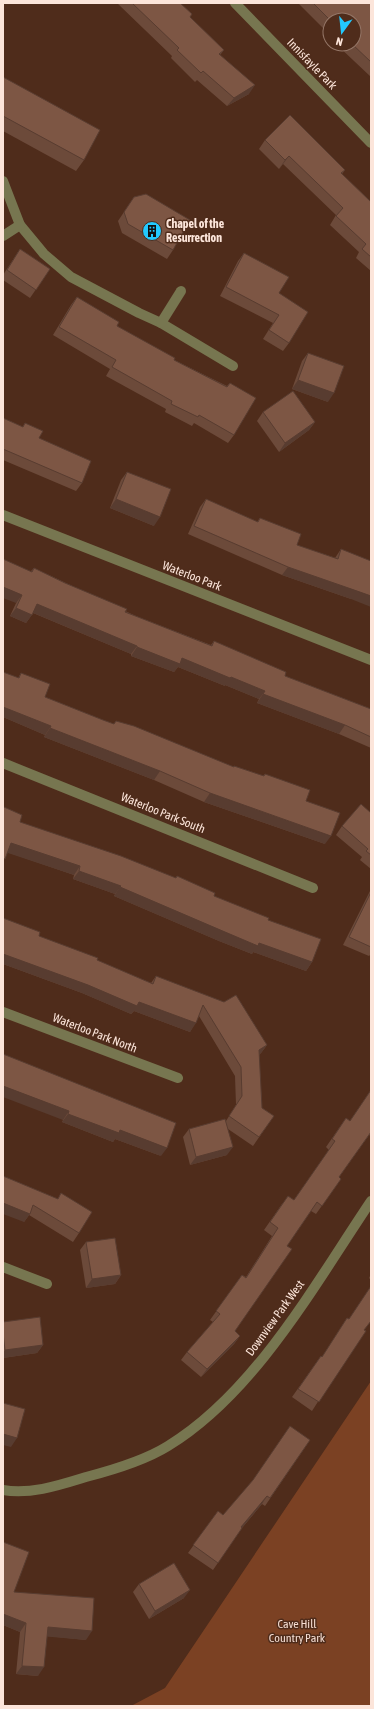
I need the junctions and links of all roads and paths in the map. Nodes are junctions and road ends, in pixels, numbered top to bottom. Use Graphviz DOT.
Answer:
graph roads {
  1 [pos="235,3"];
  2 [pos="371,143"];
  3 [pos="3,181"];
  4 [pos="20,225"];
  5 [pos="3,236"];
  6 [pos="181,291"];
  7 [pos="161,323"];
  8 [pos="233,366"];
  9 [pos="3,515"];
  10 [pos="371,660"];
  11 [pos="3,763"];
  12 [pos="313,888"];
  13 [pos="3,1012"];
  14 [pos="178,1078"];
  15 [pos="371,1201"];
  16 [pos="3,1266"];
  17 [pos="48,1284"];
  18 [pos="3,1490"];
  1 -- 2 [label="street, Innisfayle Park"];
  3 -- 4 [label="street"];
  4 -- 5 [label="street"];
  4 -- 7 [label="street"];
  6 -- 7 [label="street"];
  7 -- 8 [label="street"];
  9 -- 10 [label="street, Waterloo Park"];
  11 -- 12 [label="street, Waterloo Park South"];
  13 -- 14 [label="street, Waterloo Park North"];
  15 -- 18 [label="street, Downview Park West"];
  16 -- 17 [label="street"];
}
